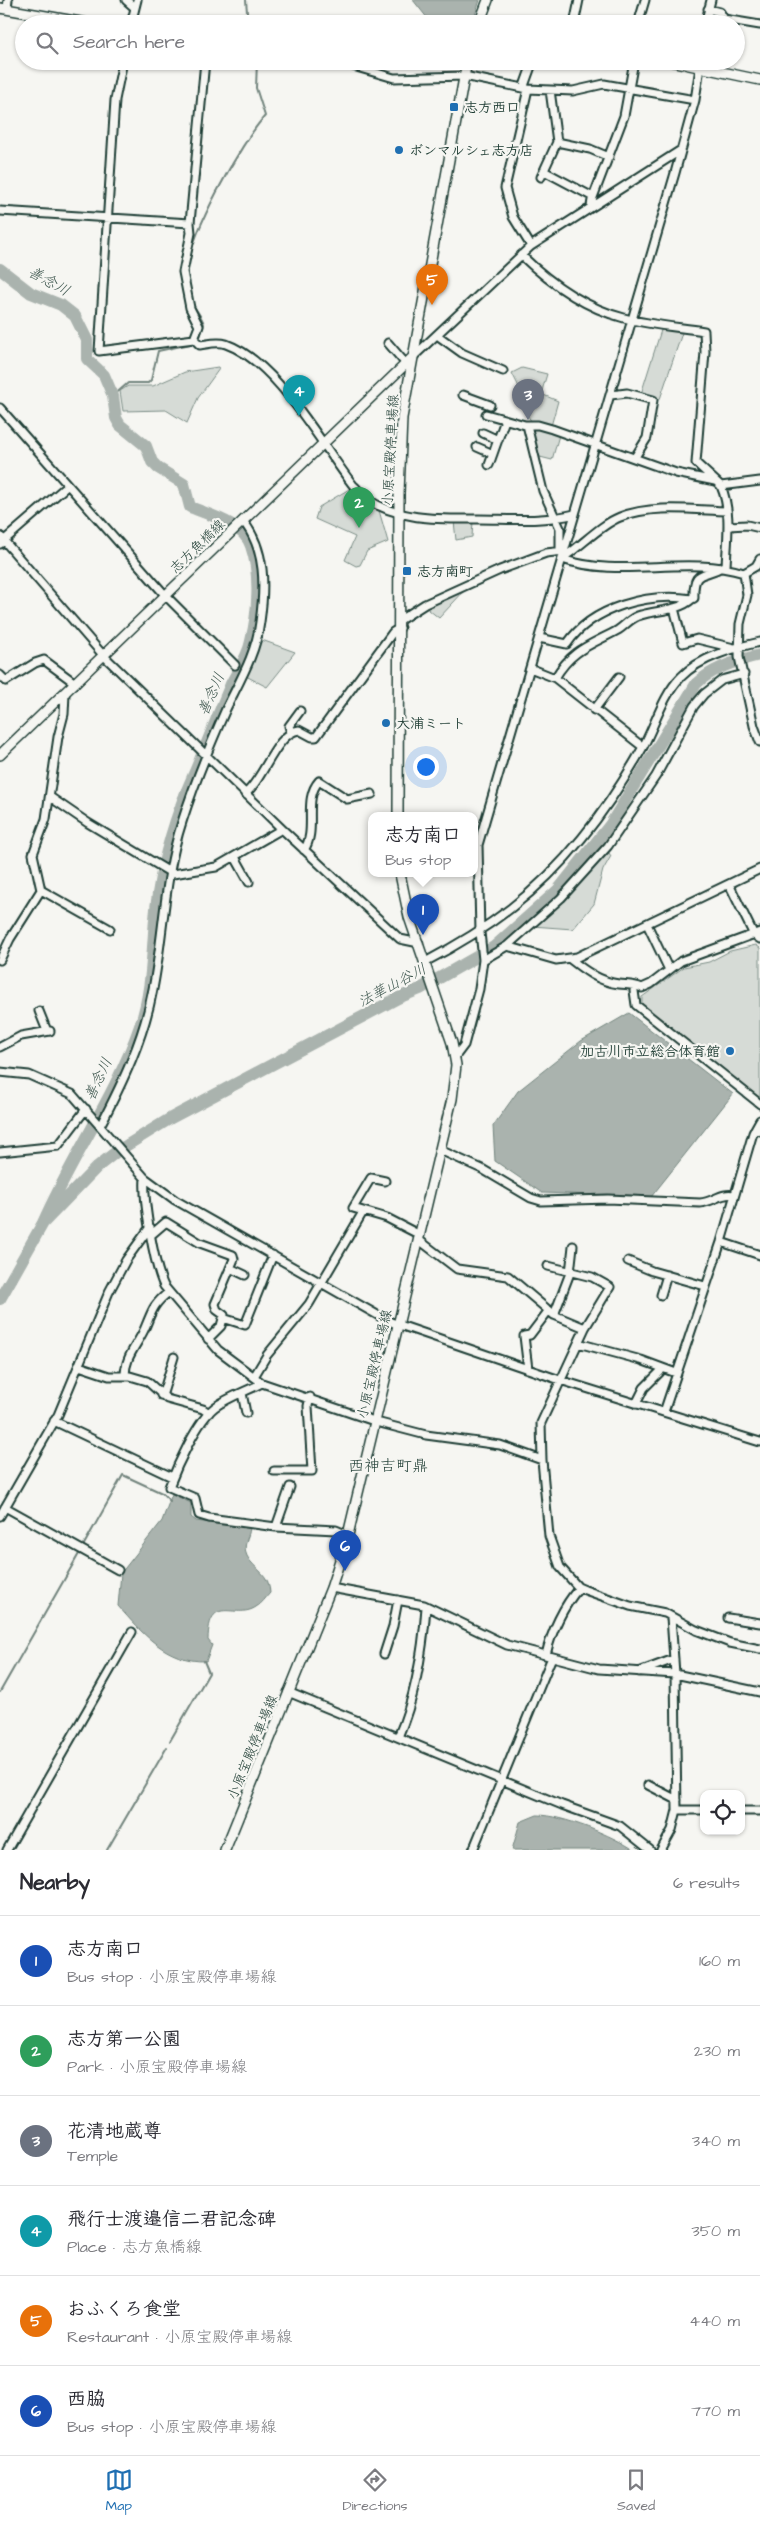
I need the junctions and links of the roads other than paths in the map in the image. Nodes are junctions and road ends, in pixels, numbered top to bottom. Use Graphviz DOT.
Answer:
graph roads {
  1 [pos="126,0"];
  2 [pos="488,0"];
  3 [pos="579,0"];
  4 [pos="645,0"];
  5 [pos="711,0"];
  6 [pos="136,3"];
  7 [pos="5,6"];
  8 [pos="708,9"];
  9 [pos="48,15"];
  10 [pos="482,15"];
  11 [pos="576,15"];
  12 [pos="641,15"];
  13 [pos="707,15"];
  14 [pos="722,15"];
  15 [pos="745,22"];
  16 [pos="760,25"];
  17 [pos="121,70"];
  18 [pos="204,70"];
  19 [pos="367,70"];
  20 [pos="465,70"];
  21 [pos="531,70"];
  22 [pos="633,70"];
  23 [pos="700,70"];
  24 [pos="721,70"];
  25 [pos="464,76"];
  26 [pos="760,80"];
  27 [pos="526,88"];
  28 [pos="550,90"];
  29 [pos="630,90"];
  30 [pos="695,100"];
  31 [pos="557,142"];
  32 [pos="681,150"];
  33 [pos="609,157"];
  34 [pos="565,182"];
  35 [pos="561,190"];
  36 [pos="593,197"];
  37 [pos="591,206"];
  38 [pos="0,211"];
  39 [pos="108,219"];
  40 [pos="190,223"];
  41 [pos="531,246"];
  42 [pos="521,255"];
  43 [pos="632,320"];
  44 [pos="437,335"];
  45 [pos="194,339"];
  46 [pos="388,343"];
  47 [pos="413,357"];
  48 [pos="406,364"];
  49 [pos="503,371"];
  50 [pos="463,395"];
  51 [pos="611,395"];
  52 [pos="490,405"];
  53 [pos="0,408"];
  54 [pos="486,414"];
  55 [pos="505,420"];
  56 [pos="527,425"];
  57 [pos="483,433"];
  58 [pos="498,440"];
  59 [pos="596,443"];
  60 [pos="324,445"];
  61 [pos="477,447"];
  62 [pos="493,454"];
  63 [pos="634,457"];
  64 [pos="489,465"];
  65 [pos="760,481"];
  66 [pos="718,484"];
  67 [pos="68,485"];
  68 [pos="727,511"];
  69 [pos="400,512"];
  70 [pos="575,514"];
  71 [pos="554,517"];
  72 [pos="241,522"];
  73 [pos="728,526"];
  74 [pos="760,528"];
  75 [pos="1,540"];
  76 [pos="562,554"];
  77 [pos="760,559"];
  78 [pos="724,567"];
  79 [pos="744,573"];
  80 [pos="166,596"];
  81 [pos="692,599"];
  82 [pos="674,608"];
  83 [pos="400,624"];
  84 [pos="539,638"];
  85 [pos="760,642"];
  86 [pos="739,649"];
  87 [pos="103,655"];
  88 [pos="235,665"];
  89 [pos="530,668"];
  90 [pos="744,674"];
  91 [pos="0,675"];
  92 [pos="619,677"];
  93 [pos="555,678"];
  94 [pos="75,683"];
  95 [pos="65,694"];
  96 [pos="594,710"];
  97 [pos="300,711"];
  98 [pos="291,733"];
  99 [pos="760,742"];
  100 [pos="643,747"];
  101 [pos="0,755"];
  102 [pos="208,757"];
  103 [pos="245,794"];
  104 [pos="372,794"];
  105 [pos="50,797"];
  106 [pos="398,812"];
  107 [pos="282,829"];
  108 [pos="304,850"];
  109 [pos="235,857"];
  110 [pos="760,869"];
  111 [pos="169,871"];
  112 [pos="401,877"];
  113 [pos="249,882"];
  114 [pos="729,884"];
  115 [pos="41,890"];
  116 [pos="647,924"];
  117 [pos="110,929"];
  118 [pos="480,932"];
  119 [pos="758,935"];
  120 [pos="418,943"];
  121 [pos="507,946"];
  122 [pos="2,950"];
  123 [pos="570,959"];
  124 [pos="0,960"];
  125 [pos="483,960"];
  126 [pos="426,964"];
  127 [pos="669,970"];
  128 [pos="634,991"];
  129 [pos="39,1011"];
  130 [pos="0,1047"];
  131 [pos="455,1057"];
  132 [pos="0,1072"];
  133 [pos="760,1104"];
  134 [pos="88,1111"];
  135 [pos="760,1120"];
  136 [pos="100,1125"];
  137 [pos="758,1130"];
  138 [pos="440,1150"];
  139 [pos="0,1152"];
  140 [pos="145,1178"];
  141 [pos="385,1181"];
  142 [pos="734,1195"];
  143 [pos="363,1212"];
  144 [pos="151,1230"];
  145 [pos="420,1237"];
  146 [pos="721,1242"];
  147 [pos="573,1246"];
  148 [pos="273,1255"];
  149 [pos="760,1255"];
  150 [pos="628,1261"];
  151 [pos="548,1266"];
  152 [pos="230,1268"];
  153 [pos="570,1271"];
  154 [pos="245,1275"];
  155 [pos="667,1275"];
  156 [pos="322,1283"];
  157 [pos="705,1286"];
  158 [pos="169,1292"];
  159 [pos="660,1295"];
  160 [pos="552,1313"];
  161 [pos="224,1318"];
  162 [pos="397,1324"];
  163 [pos="586,1328"];
  164 [pos="208,1339"];
  165 [pos="578,1343"];
  166 [pos="174,1357"];
  167 [pos="79,1366"];
  168 [pos="662,1368"];
  169 [pos="528,1369"];
  170 [pos="676,1373"];
  171 [pos="255,1375"];
  172 [pos="125,1376"];
  173 [pos="560,1380"];
  174 [pos="262,1383"];
  175 [pos="242,1393"];
  176 [pos="161,1395"];
  177 [pos="310,1397"];
  178 [pos="636,1404"];
  179 [pos="664,1412"];
  180 [pos="209,1413"];
  181 [pos="246,1413"];
  182 [pos="375,1420"];
  183 [pos="54,1421"];
  184 [pos="760,1442"];
  185 [pos="542,1460"];
  186 [pos="274,1471"];
  187 [pos="172,1477"];
  188 [pos="290,1487"];
  189 [pos="5,1507"];
  190 [pos="0,1516"];
  191 [pos="276,1527"];
  192 [pos="348,1535"];
  193 [pos="118,1570"];
  194 [pos="331,1588"];
  195 [pos="580,1588"];
  196 [pos="398,1600"];
  197 [pos="426,1606"];
  198 [pos="671,1617"];
  199 [pos="728,1618"];
  200 [pos="760,1623"];
  201 [pos="132,1632"];
  202 [pos="760,1649"];
  203 [pos="384,1654"];
  204 [pos="549,1656"];
  205 [pos="674,1659"];
  206 [pos="639,1672"];
  207 [pos="675,1674"];
  208 [pos="288,1692"];
  209 [pos="760,1692"];
  210 [pos="398,1737"];
  211 [pos="501,1780"];
  212 [pos="648,1785"];
  213 [pos="677,1800"];
  214 [pos="677,1810"];
  215 [pos="700,1810"];
  216 [pos="745,1811"];
  217 [pos="760,1811"];
  218 [pos="7,1850"];
  219 [pos="225,1850"];
  220 [pos="472,1850"];
  221 [pos="650,1850"];
  222 [pos="661,1850"];
  1 -- 6 [label="street"];
  2 -- 10 [label="main road"];
  3 -- 11 [label="street"];
  4 -- 12 [label="street"];
  5 -- 8 [label="street"];
  7 -- 9 [label="main road"];
  8 -- 13 [label="street"];
  8 -- 14 [label="street"];
  15 -- 16 [label="street"];
  17 -- 39 [label="street"];
  18 -- 40 [label="street"];
  19 -- 25 [label="street"];
  20 -- 25 [label="main road, 小原宝殿停車場線"];
  21 -- 27 [label="street"];
  22 -- 29 [label="street"];
  23 -- 30 [label="street"];
  24 -- 26 [label="main road"];
  25 -- 27 [label="street"];
  25 -- 47 [label="main road, 小原宝殿停車場線"];
  27 -- 28 [label="street"];
  27 -- 41 [label="street"];
  28 -- 29 [label="street"];
  28 -- 31 [label="street"];
  29 -- 30 [label="street"];
  29 -- 33 [label="street"];
  30 -- 32 [label="street"];
  31 -- 33 [label="street"];
  31 -- 34 [label="street"];
  32 -- 37 [label="street"];
  32 -- 43 [label="street"];
  33 -- 36 [label="street"];
  34 -- 35 [label="street"];
  34 -- 36 [label="street"];
  36 -- 37 [label="street"];
  37 -- 41 [label="street"];
  38 -- 39 [label="street"];
  39 -- 40 [label="street"];
  39 -- 45 [label="street"];
  40 -- 45 [label="street"];
  41 -- 42 [label="street"];
  42 -- 43 [label="street"];
  42 -- 44 [label="street"];
  43 -- 51 [label="street"];
  43 -- 66 [label="street"];
  44 -- 47 [label="street"];
  44 -- 49 [label="street"];
  45 -- 60 [label="street"];
  46 -- 48 [label="street"];
  47 -- 48 [label="main road, 志方魚橋線"];
  47 -- 69 [label="main road, 小原宝殿停車場線"];
  48 -- 60 [label="main road, 志方魚橋線"];
  50 -- 52 [label="street"];
  51 -- 59 [label="street"];
  51 -- 63 [label="street"];
  53 -- 67 [label="street"];
  54 -- 55 [label="street"];
  55 -- 56 [label="street"];
  55 -- 58 [label="street"];
  56 -- 59 [label="street"];
  56 -- 71 [label="street"];
  57 -- 58 [label="street"];
  58 -- 62 [label="street"];
  59 -- 63 [label="street"];
  59 -- 70 [label="street"];
  60 -- 69 [label="street"];
  60 -- 72 [label="main road, 志方魚橋線"];
  61 -- 62 [label="street"];
  62 -- 64 [label="street"];
  63 -- 66 [label="street"];
  65 -- 66 [label="street"];
  66 -- 68 [label="street"];
  67 -- 75 [label="street"];
  67 -- 80 [label="street"];
  68 -- 73 [label="street"];
  68 -- 76 [label="street"];
  69 -- 71 [label="street"];
  69 -- 83 [label="main road, 小原宝殿停車場線"];
  70 -- 71 [label="street"];
  70 -- 76 [label="street"];
  71 -- 76 [label="street"];
  72 -- 80 [label="main road, 志方魚橋線"];
  72 -- 102 [label="street"];
  73 -- 74 [label="street"];
  73 -- 78 [label="street"];
  75 -- 87 [label="street"];
  76 -- 78 [label="street"];
  76 -- 83 [label="street"];
  76 -- 84 [label="street"];
  77 -- 79 [label="street"];
  78 -- 79 [label="street"];
  78 -- 81 [label="street"];
  79 -- 86 [label="street"];
  80 -- 87 [label="main road, 志方魚橋線"];
  80 -- 88 [label="street"];
  81 -- 82 [label="street"];
  81 -- 84 [label="street"];
  82 -- 86 [label="street"];
  82 -- 93 [label="street"];
  83 -- 98 [label="street"];
  83 -- 106 [label="main road, 小原宝殿停車場線"];
  84 -- 89 [label="street"];
  85 -- 86 [label="street"];
  86 -- 90 [label="street"];
  86 -- 100 [label="street"];
  87 -- 94 [label="main road, 志方魚橋線"];
  87 -- 102 [label="street"];
  89 -- 93 [label="street"];
  89 -- 118 [label="street"];
  90 -- 99 [label="street"];
  90 -- 121 [label="street"];
  91 -- 94 [label="street"];
  92 -- 96 [label="street"];
  93 -- 96 [label="street"];
  94 -- 95 [label="main road, 志方魚橋線"];
  95 -- 101 [label="main road, 志方魚橋線"];
  95 -- 105 [label="street"];
  96 -- 100 [label="street"];
  97 -- 98 [label="street"];
  98 -- 103 [label="street"];
  100 -- 118 [label="street"];
  102 -- 103 [label="street"];
  102 -- 111 [label="street"];
  103 -- 107 [label="street"];
  104 -- 108 [label="street"];
  105 -- 111 [label="street"];
  105 -- 115 [label="street"];
  107 -- 108 [label="street"];
  107 -- 109 [label="street"];
  108 -- 120 [label="street"];
  109 -- 111 [label="street"];
  109 -- 113 [label="street"];
  110 -- 114 [label="street"];
  111 -- 136 [label="street"];
  112 -- 120 [label="main road, 小原宝殿停車場線"];
  114 -- 116 [label="street"];
  114 -- 119 [label="street"];
  115 -- 117 [label="street"];
  115 -- 122 [label="street"];
  116 -- 123 [label="street"];
  116 -- 127 [label="street"];
  118 -- 125 [label="street"];
  118 -- 126 [label="street"];
  119 -- 127 [label="street"];
  120 -- 126 [label="main road, 小原宝殿停車場線"];
  121 -- 123 [label="street"];
  121 -- 125 [label="street"];
  122 -- 124 [label="street"];
  123 -- 127 [label="street"];
  125 -- 131 [label="street"];
  126 -- 131 [label="main road, 小原宝殿停車場線"];
  128 -- 133 [label="street"];
  129 -- 130 [label="street"];
  131 -- 138 [label="main road, 小原宝殿停車場線"];
  132 -- 134 [label="street"];
  134 -- 136 [label="street"];
  134 -- 139 [label="street"];
  135 -- 137 [label="street"];
  136 -- 140 [label="street"];
  137 -- 142 [label="street"];
  138 -- 142 [label="street"];
  138 -- 145 [label="main road, 小原宝殿停車場線"];
  140 -- 144 [label="street"];
  140 -- 148 [label="street"];
  141 -- 143 [label="street"];
  142 -- 146 [label="street"];
  143 -- 145 [label="street"];
  143 -- 156 [label="street"];
  144 -- 152 [label="street"];
  144 -- 158 [label="street"];
  144 -- 167 [label="street"];
  145 -- 160 [label="street"];
  145 -- 162 [label="main road, 小原宝殿停車場線"];
  146 -- 149 [label="street"];
  146 -- 157 [label="street"];
  147 -- 153 [label="street"];
  148 -- 156 [label="street"];
  148 -- 161 [label="street"];
  150 -- 155 [label="street"];
  151 -- 153 [label="street"];
  152 -- 154 [label="street"];
  152 -- 161 [label="street"];
  153 -- 160 [label="street"];
  153 -- 163 [label="street"];
  155 -- 157 [label="street"];
  155 -- 159 [label="street"];
  156 -- 162 [label="street"];
  156 -- 171 [label="street"];
  157 -- 170 [label="street"];
  158 -- 164 [label="street"];
  158 -- 172 [label="street"];
  160 -- 163 [label="street"];
  160 -- 169 [label="street"];
  161 -- 164 [label="street"];
  162 -- 169 [label="street"];
  162 -- 182 [label="main road, 小原宝殿停車場線"];
  163 -- 165 [label="street"];
  164 -- 171 [label="street"];
  165 -- 168 [label="street"];
  165 -- 173 [label="street"];
  166 -- 176 [label="street"];
  167 -- 172 [label="street"];
  167 -- 183 [label="street"];
  168 -- 170 [label="street"];
  168 -- 178 [label="street"];
  169 -- 173 [label="street"];
  170 -- 179 [label="street"];
  171 -- 174 [label="street"];
  172 -- 176 [label="street"];
  173 -- 178 [label="street"];
  173 -- 185 [label="street"];
  174 -- 175 [label="street"];
  174 -- 177 [label="street"];
  175 -- 180 [label="street"];
  175 -- 181 [label="street"];
  176 -- 180 [label="street"];
  177 -- 182 [label="street"];
  177 -- 186 [label="street"];
  178 -- 179 [label="street"];
  179 -- 184 [label="street"];
  180 -- 187 [label="street"];
  182 -- 185 [label="street"];
  182 -- 192 [label="main road, 小原宝殿停車場線"];
  183 -- 187 [label="street"];
  183 -- 189 [label="street"];
  185 -- 195 [label="street"];
  187 -- 191 [label="street"];
  188 -- 191 [label="street"];
  189 -- 190 [label="street"];
  189 -- 193 [label="street"];
  191 -- 192 [label="street"];
  192 -- 194 [label="main road, 小原宝殿停車場線"];
  194 -- 196 [label="street"];
  194 -- 208 [label="main road, 小原宝殿停車場線"];
  195 -- 198 [label="street"];
  195 -- 204 [label="street"];
  196 -- 197 [label="street"];
  196 -- 203 [label="street"];
  197 -- 204 [label="street"];
  197 -- 210 [label="street"];
  198 -- 202 [label="street"];
  198 -- 205 [label="street"];
  199 -- 200 [label="street"];
  201 -- 218 [label="street"];
  204 -- 206 [label="street"];
  204 -- 211 [label="street"];
  205 -- 206 [label="street"];
  205 -- 207 [label="street"];
  206 -- 207 [label="street"];
  207 -- 209 [label="street"];
  207 -- 213 [label="street"];
  208 -- 210 [label="street"];
  208 -- 219 [label="main road, 小原宝殿停車場線"];
  210 -- 211 [label="street"];
  211 -- 220 [label="street"];
  211 -- 221 [label="street"];
  212 -- 213 [label="street"];
  213 -- 214 [label="street"];
  214 -- 215 [label="street"];
  214 -- 222 [label="street"];
  216 -- 217 [label="street"];
}
